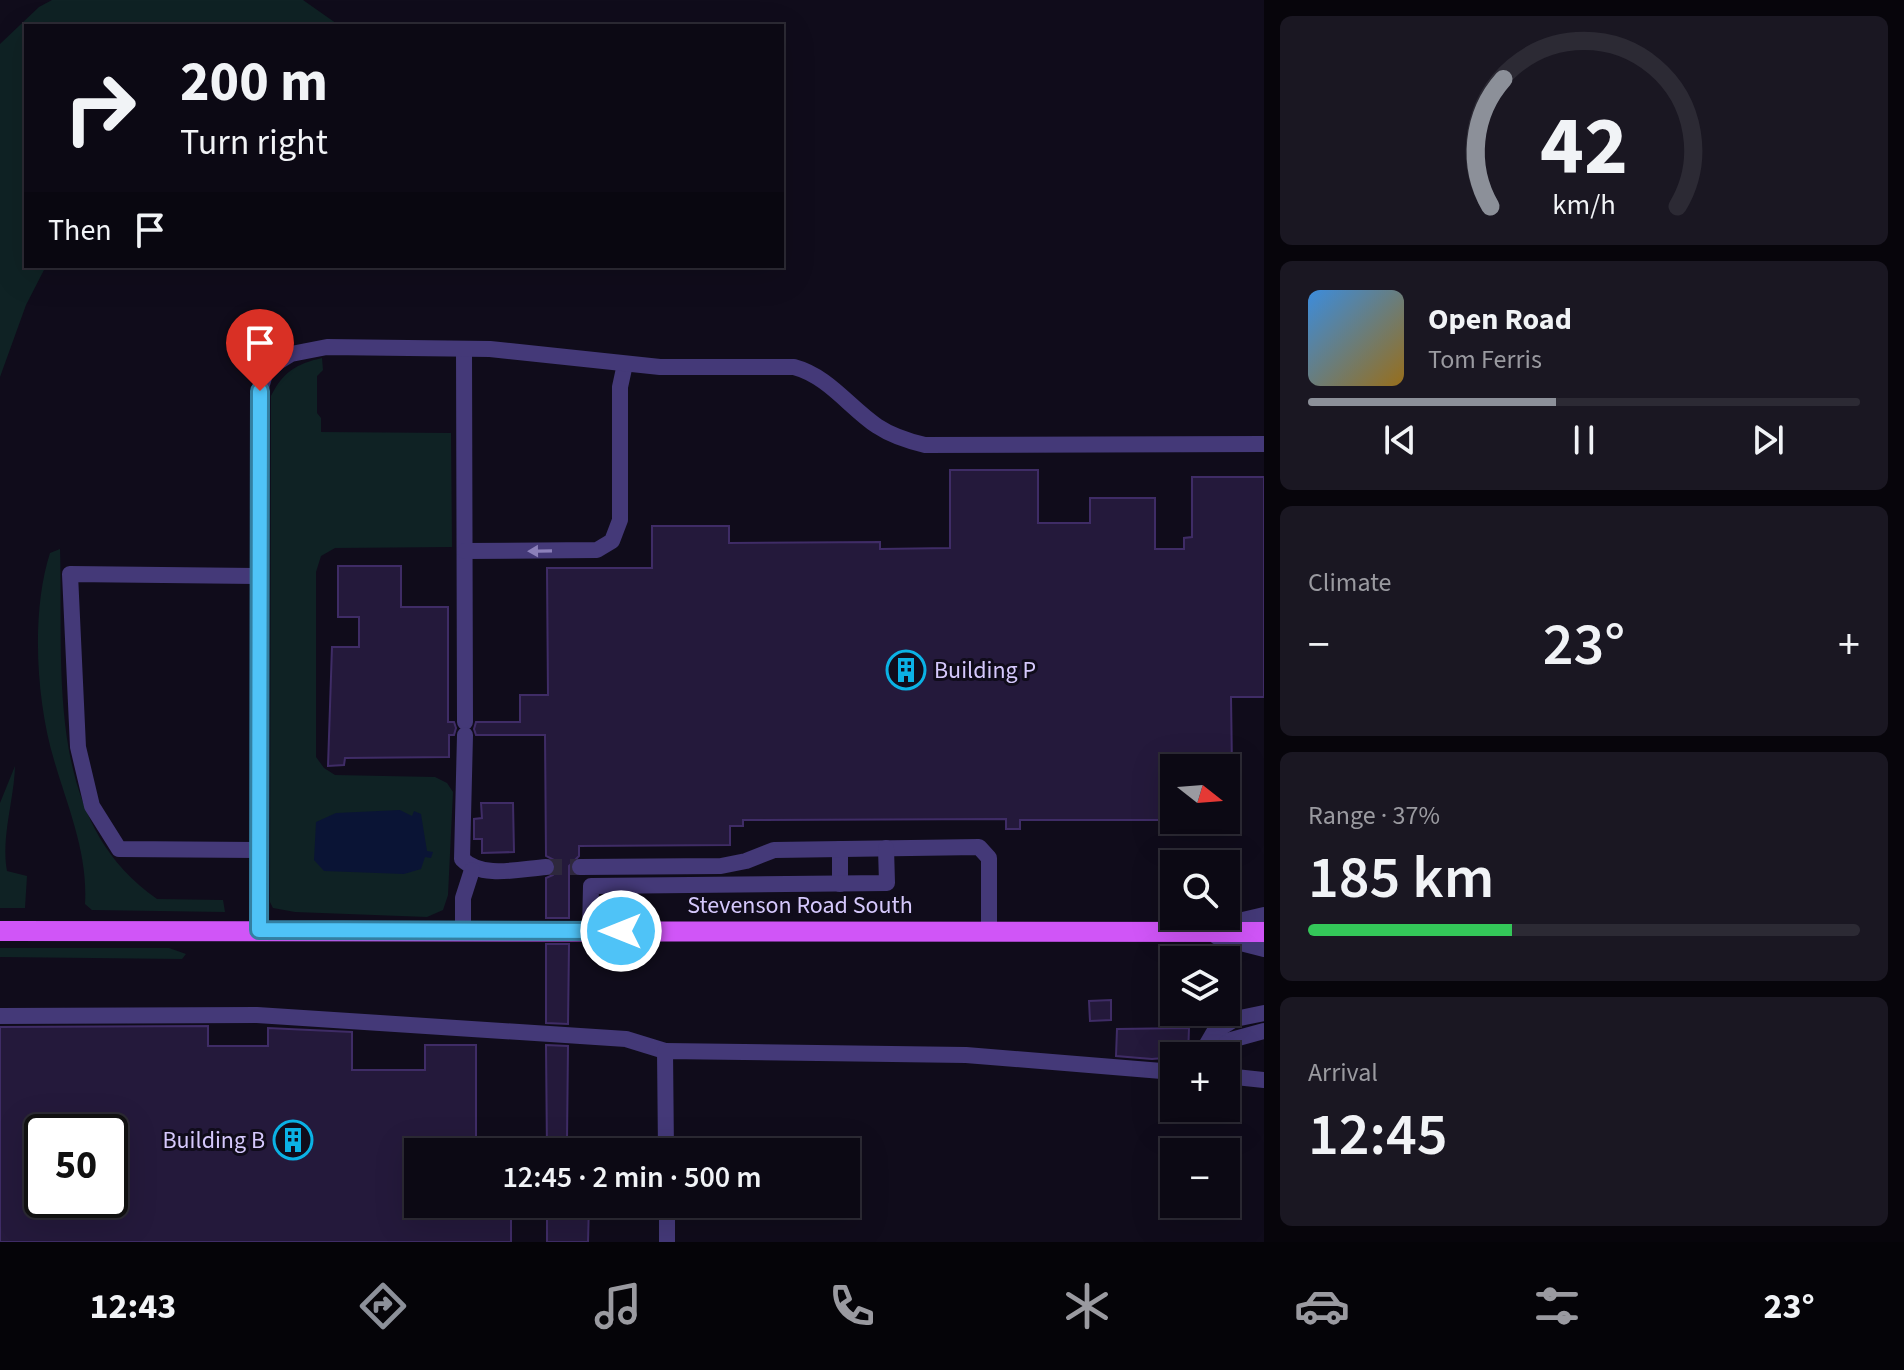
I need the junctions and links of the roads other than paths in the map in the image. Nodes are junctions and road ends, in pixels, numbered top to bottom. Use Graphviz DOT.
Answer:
graph roads {
  1 [pos="464,350"];
  2 [pos="625,364"];
  3 [pos="1264,444"];
  4 [pos="465,551"];
  5 [pos="260,576"];
  6 [pos="462,843"];
  7 [pos="886,848"];
  8 [pos="840,849"];
  9 [pos="259,850"];
  10 [pos="546,867"];
  11 [pos="580,867"];
  12 [pos="472,870"];
  13 [pos="497,870"];
  14 [pos="840,884"];
  15 [pos="1264,915"];
  16 [pos="259,930"];
  17 [pos="463,930"];
  18 [pos="0,931"];
  19 [pos="590,931"];
  20 [pos="989,931"];
  21 [pos="1192,931"];
  22 [pos="1264,932"];
  23 [pos="1264,949"];
  24 [pos="1264,1013"];
  25 [pos="0,1016"];
  26 [pos="1264,1031"];
  27 [pos="1209,1042"];
  28 [pos="1231,1042"];
  29 [pos="665,1051"];
  30 [pos="1160,1071"];
  31 [pos="1240,1077"];
  32 [pos="1264,1079"];
  33 [pos="666,1138"];
  34 [pos="667,1218"];
  35 [pos="667,1242"];
  1 -- 2 [label="lane"];
  1 -- 4 [label="lane"];
  1 -- 5 [label="lane"];
  2 -- 3 [label="lane"];
  2 -- 4 [label="lane, one-way"];
  4 -- 6 [label="lane"];
  5 -- 9 [label="lane"];
  5 -- 9 [label="lane"];
  6 -- 12 [label="lane"];
  6 -- 13 [label="lane"];
  7 -- 8 [label="lane"];
  7 -- 14 [label="lane"];
  7 -- 20 [label="lane"];
  8 -- 11 [label="lane"];
  8 -- 14 [label="lane"];
  9 -- 16 [label="lane"];
  10 -- 13 [label="lane"];
  12 -- 13 [label="lane"];
  12 -- 17 [label="lane"];
  14 -- 19 [label="lane"];
  15 -- 21 [label="lane"];
  16 -- 17 [label="main road, Stevenson Road South"];
  16 -- 18 [label="main road, Stevenson Road South"];
  17 -- 19 [label="main road, Stevenson Road South"];
  19 -- 20 [label="main road, Stevenson Road South"];
  20 -- 21 [label="main road, Stevenson Road South"];
  21 -- 22 [label="main road, Stevenson Road South"];
  21 -- 23 [label="lane"];
  24 -- 27 [label="lane"];
  25 -- 29 [label="lane"];
  26 -- 28 [label="lane"];
  29 -- 30 [label="lane"];
  29 -- 33 [label="lane"];
  31 -- 32 [label="lane"];
  34 -- 35 [label="lane"];
}
